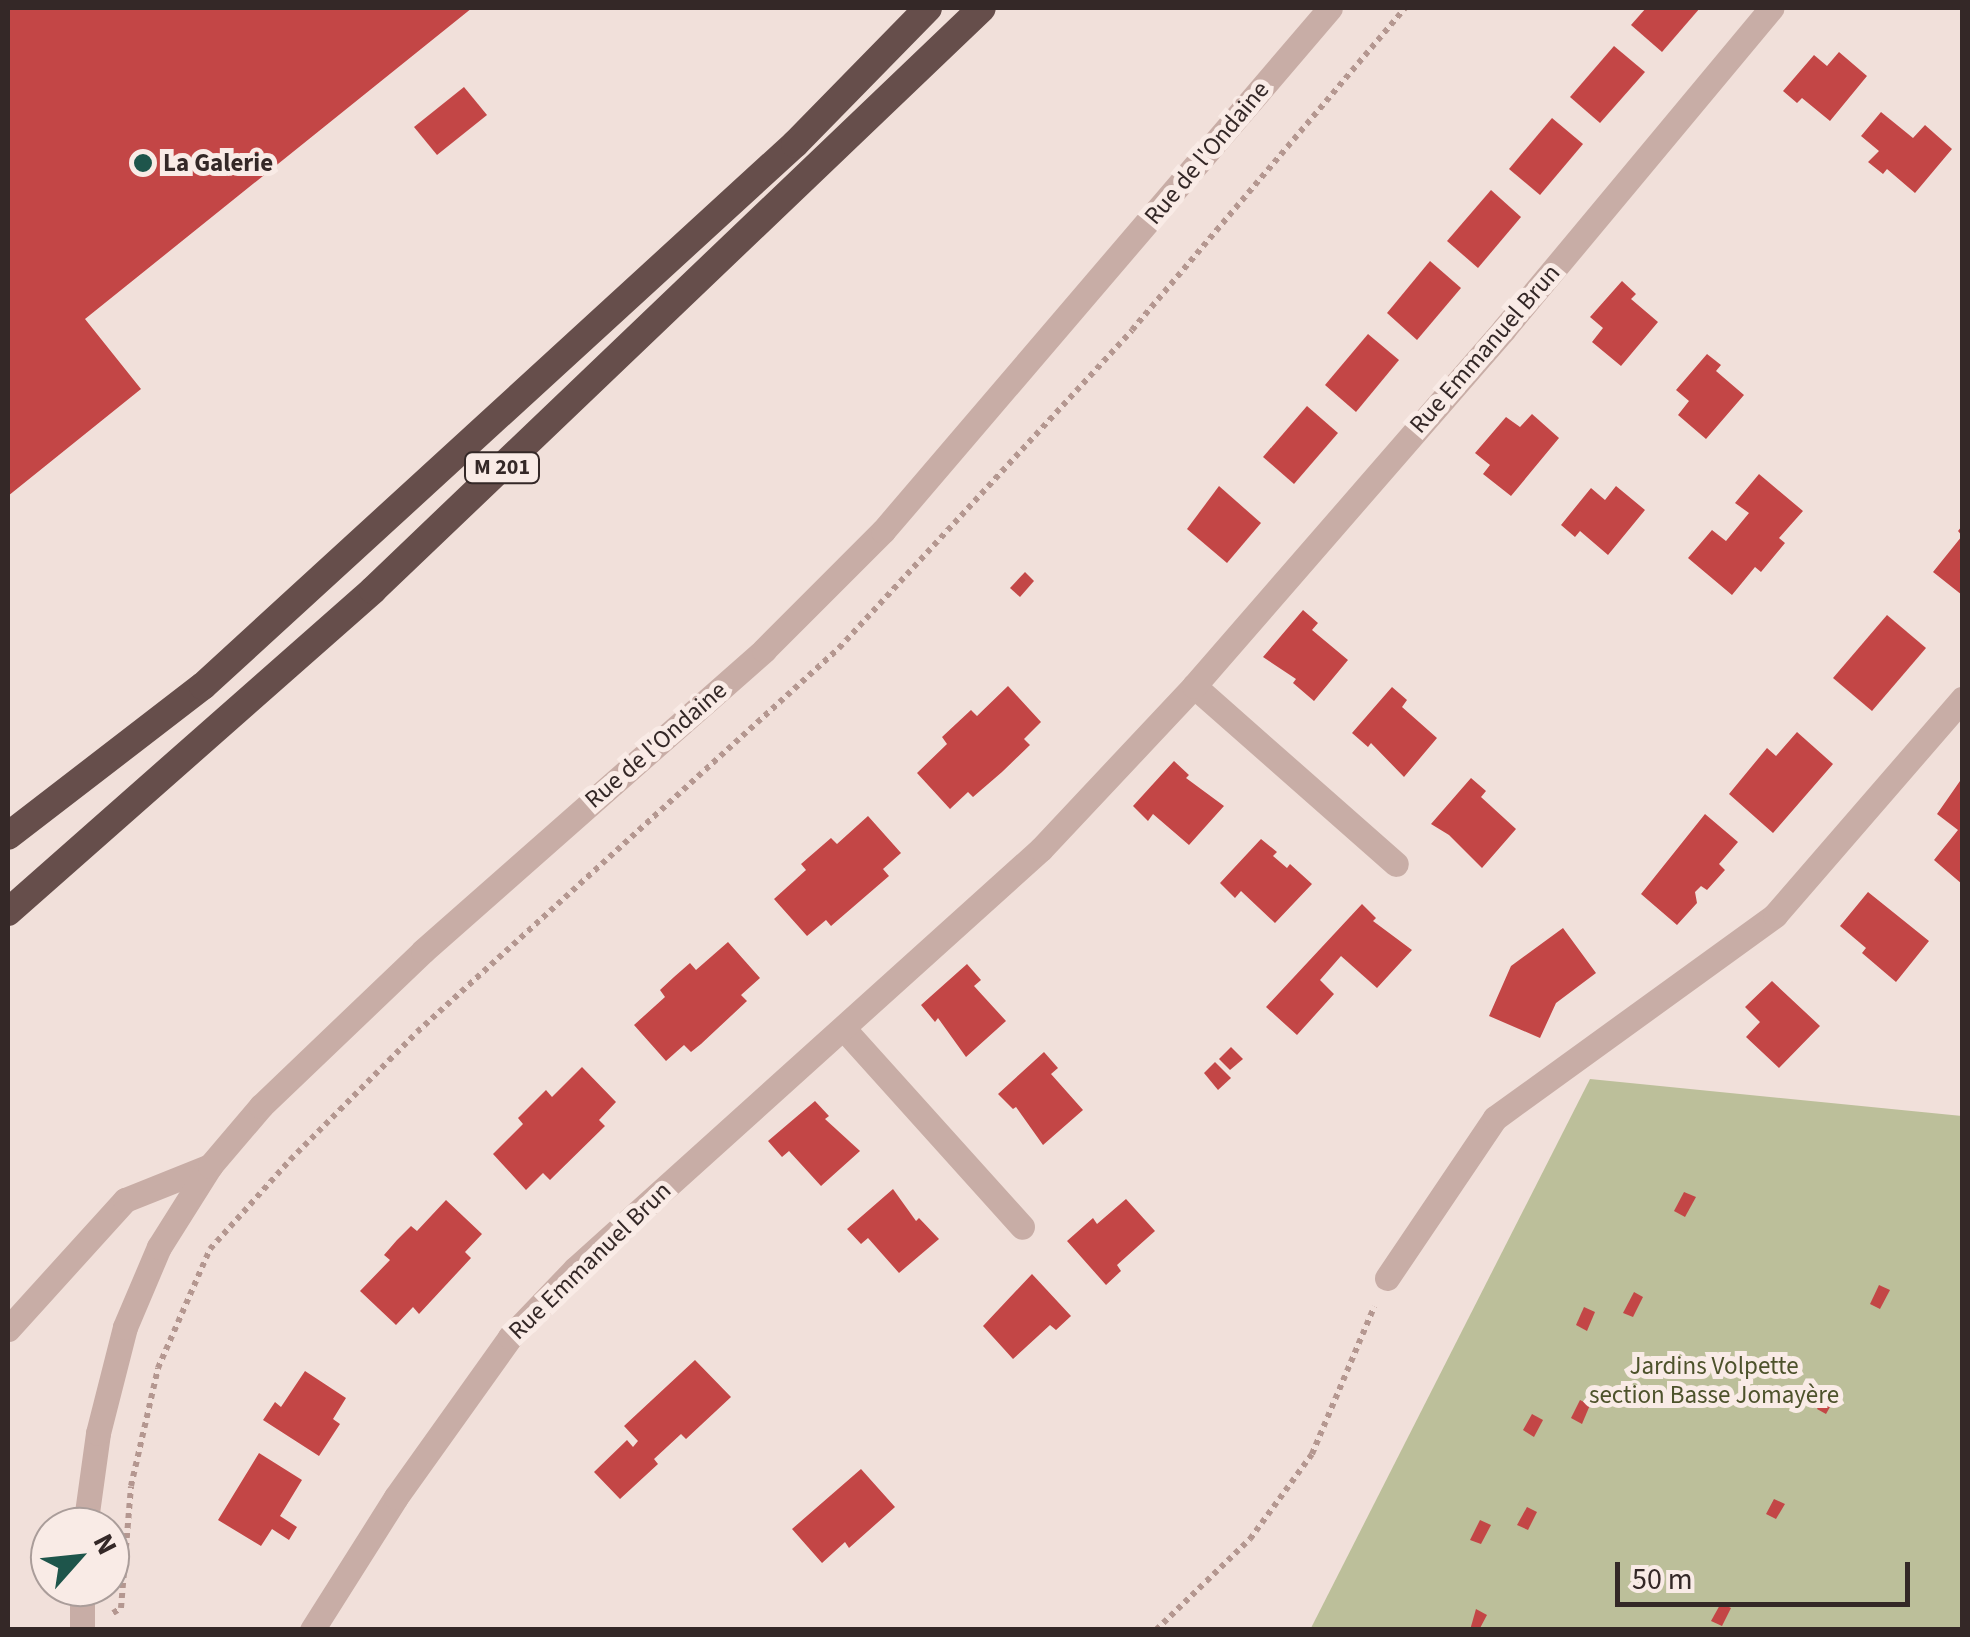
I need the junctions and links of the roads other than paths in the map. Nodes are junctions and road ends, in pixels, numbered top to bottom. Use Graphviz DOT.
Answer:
graph roads {
  1 [pos="928,8"];
  2 [pos="982,8"];
  3 [pos="1330,8"];
  4 [pos="1772,8"];
  5 [pos="1194,686"];
  6 [pos="1962,699"];
  7 [pos="8,836"];
  8 [pos="1396,864"];
  9 [pos="8,912"];
  10 [pos="844,1029"];
  11 [pos="210,1166"];
  12 [pos="1022,1227"];
  13 [pos="1387,1278"];
  14 [pos="8,1329"];
  15 [pos="88,1507"];
  16 [pos="312,1630"];
  1 -- 7 [label="highway, M 201"];
  2 -- 9 [label="highway, M 201"];
  3 -- 11 [label="street, Rue de l'Ondaine"];
  4 -- 5 [label="street, Rue Emmanuel Brun"];
  5 -- 8 [label="street"];
  5 -- 10 [label="street, Rue Emmanuel Brun"];
  6 -- 13 [label="street"];
  10 -- 12 [label="street"];
  10 -- 16 [label="street, Rue Emmanuel Brun"];
  11 -- 14 [label="street"];
  11 -- 15 [label="street, Rue de l'Ondaine"];
}
